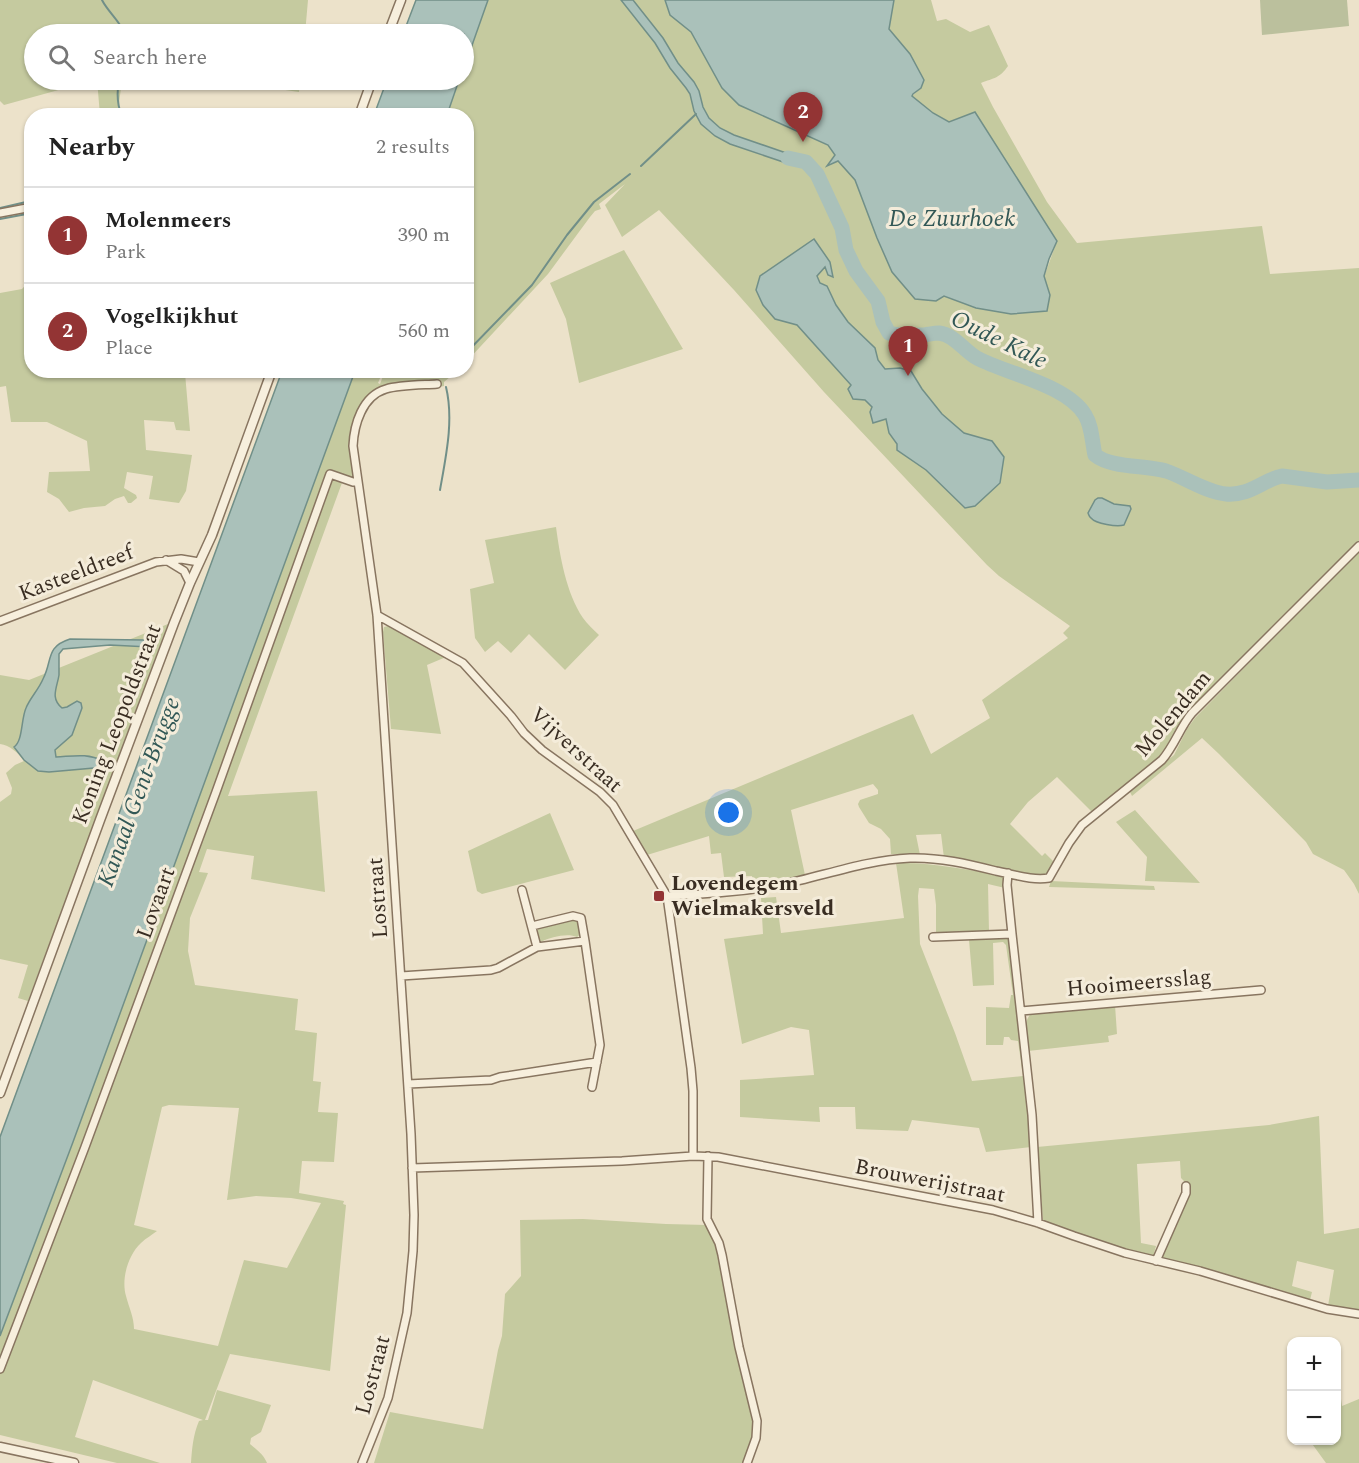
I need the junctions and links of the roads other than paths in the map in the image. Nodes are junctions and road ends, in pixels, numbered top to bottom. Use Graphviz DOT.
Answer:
graph roads {
  1 [pos="400,0"];
  2 [pos="392,24"];
  3 [pos="368,90"];
  4 [pos="362,108"];
  5 [pos="24,208"];
  6 [pos="0,213"];
  7 [pos="269,378"];
  8 [pos="437,384"];
  9 [pos="358,482"];
  10 [pos="1359,546"];
  11 [pos="166,560"];
  12 [pos="199,562"];
  13 [pos="190,583"];
  14 [pos="377,615"];
  15 [pos="0,621"];
  16 [pos="1008,873"];
  17 [pos="522,890"];
  18 [pos="667,896"];
  19 [pos="532,926"];
  20 [pos="1012,934"];
  21 [pos="933,937"];
  22 [pos="585,941"];
  23 [pos="537,947"];
  24 [pos="401,976"];
  25 [pos="1261,990"];
  26 [pos="1021,1011"];
  27 [pos="597,1062"];
  28 [pos="408,1084"];
  29 [pos="592,1087"];
  30 [pos="0,1093"];
  31 [pos="693,1156"];
  32 [pos="708,1156"];
  33 [pos="412,1168"];
  34 [pos="1186,1186"];
  35 [pos="1038,1222"];
  36 [pos="1156,1261"];
  37 [pos="1359,1314"];
  38 [pos="0,1369"];
  39 [pos="0,1447"];
  40 [pos="74,1463"];
  41 [pos="362,1463"];
  42 [pos="747,1463"];
  1 -- 2 [label="street"];
  3 -- 4 [label="street"];
  5 -- 6 [label="street"];
  7 -- 12 [label="street, Koning Leopoldstraat"];
  8 -- 9 [label="street, Lostraat"];
  9 -- 14 [label="street, Lostraat"];
  9 -- 38 [label="street, Lovaart"];
  10 -- 16 [label="street, Molendam"];
  11 -- 12 [label="street, Kasteeldreef"];
  11 -- 13 [label="street, Kasteeldreef"];
  11 -- 15 [label="street, Kasteeldreef"];
  12 -- 13 [label="street, Koning Leopoldstraat"];
  13 -- 30 [label="street, Koning Leopoldstraat"];
  14 -- 18 [label="street, Vijverstraat"];
  14 -- 24 [label="street, Lostraat"];
  16 -- 18 [label="street"];
  16 -- 20 [label="street"];
  17 -- 19 [label="street"];
  18 -- 31 [label="street"];
  19 -- 22 [label="street"];
  19 -- 23 [label="street"];
  20 -- 21 [label="street"];
  20 -- 26 [label="street"];
  22 -- 23 [label="street"];
  22 -- 27 [label="street"];
  23 -- 24 [label="street"];
  24 -- 28 [label="street, Lostraat"];
  25 -- 26 [label="street, Hooimeersslag"];
  26 -- 35 [label="street"];
  27 -- 28 [label="street"];
  27 -- 29 [label="street"];
  28 -- 33 [label="street, Lostraat"];
  31 -- 32 [label="street, Brouwerijstraat"];
  31 -- 33 [label="street, Brouwerijstraat"];
  32 -- 35 [label="street, Brouwerijstraat"];
  32 -- 42 [label="street"];
  33 -- 41 [label="street, Lostraat"];
  34 -- 36 [label="street"];
  35 -- 36 [label="street, Brouwerijstraat"];
  36 -- 37 [label="street, Brouwerijstraat"];
  39 -- 40 [label="street"];
}
